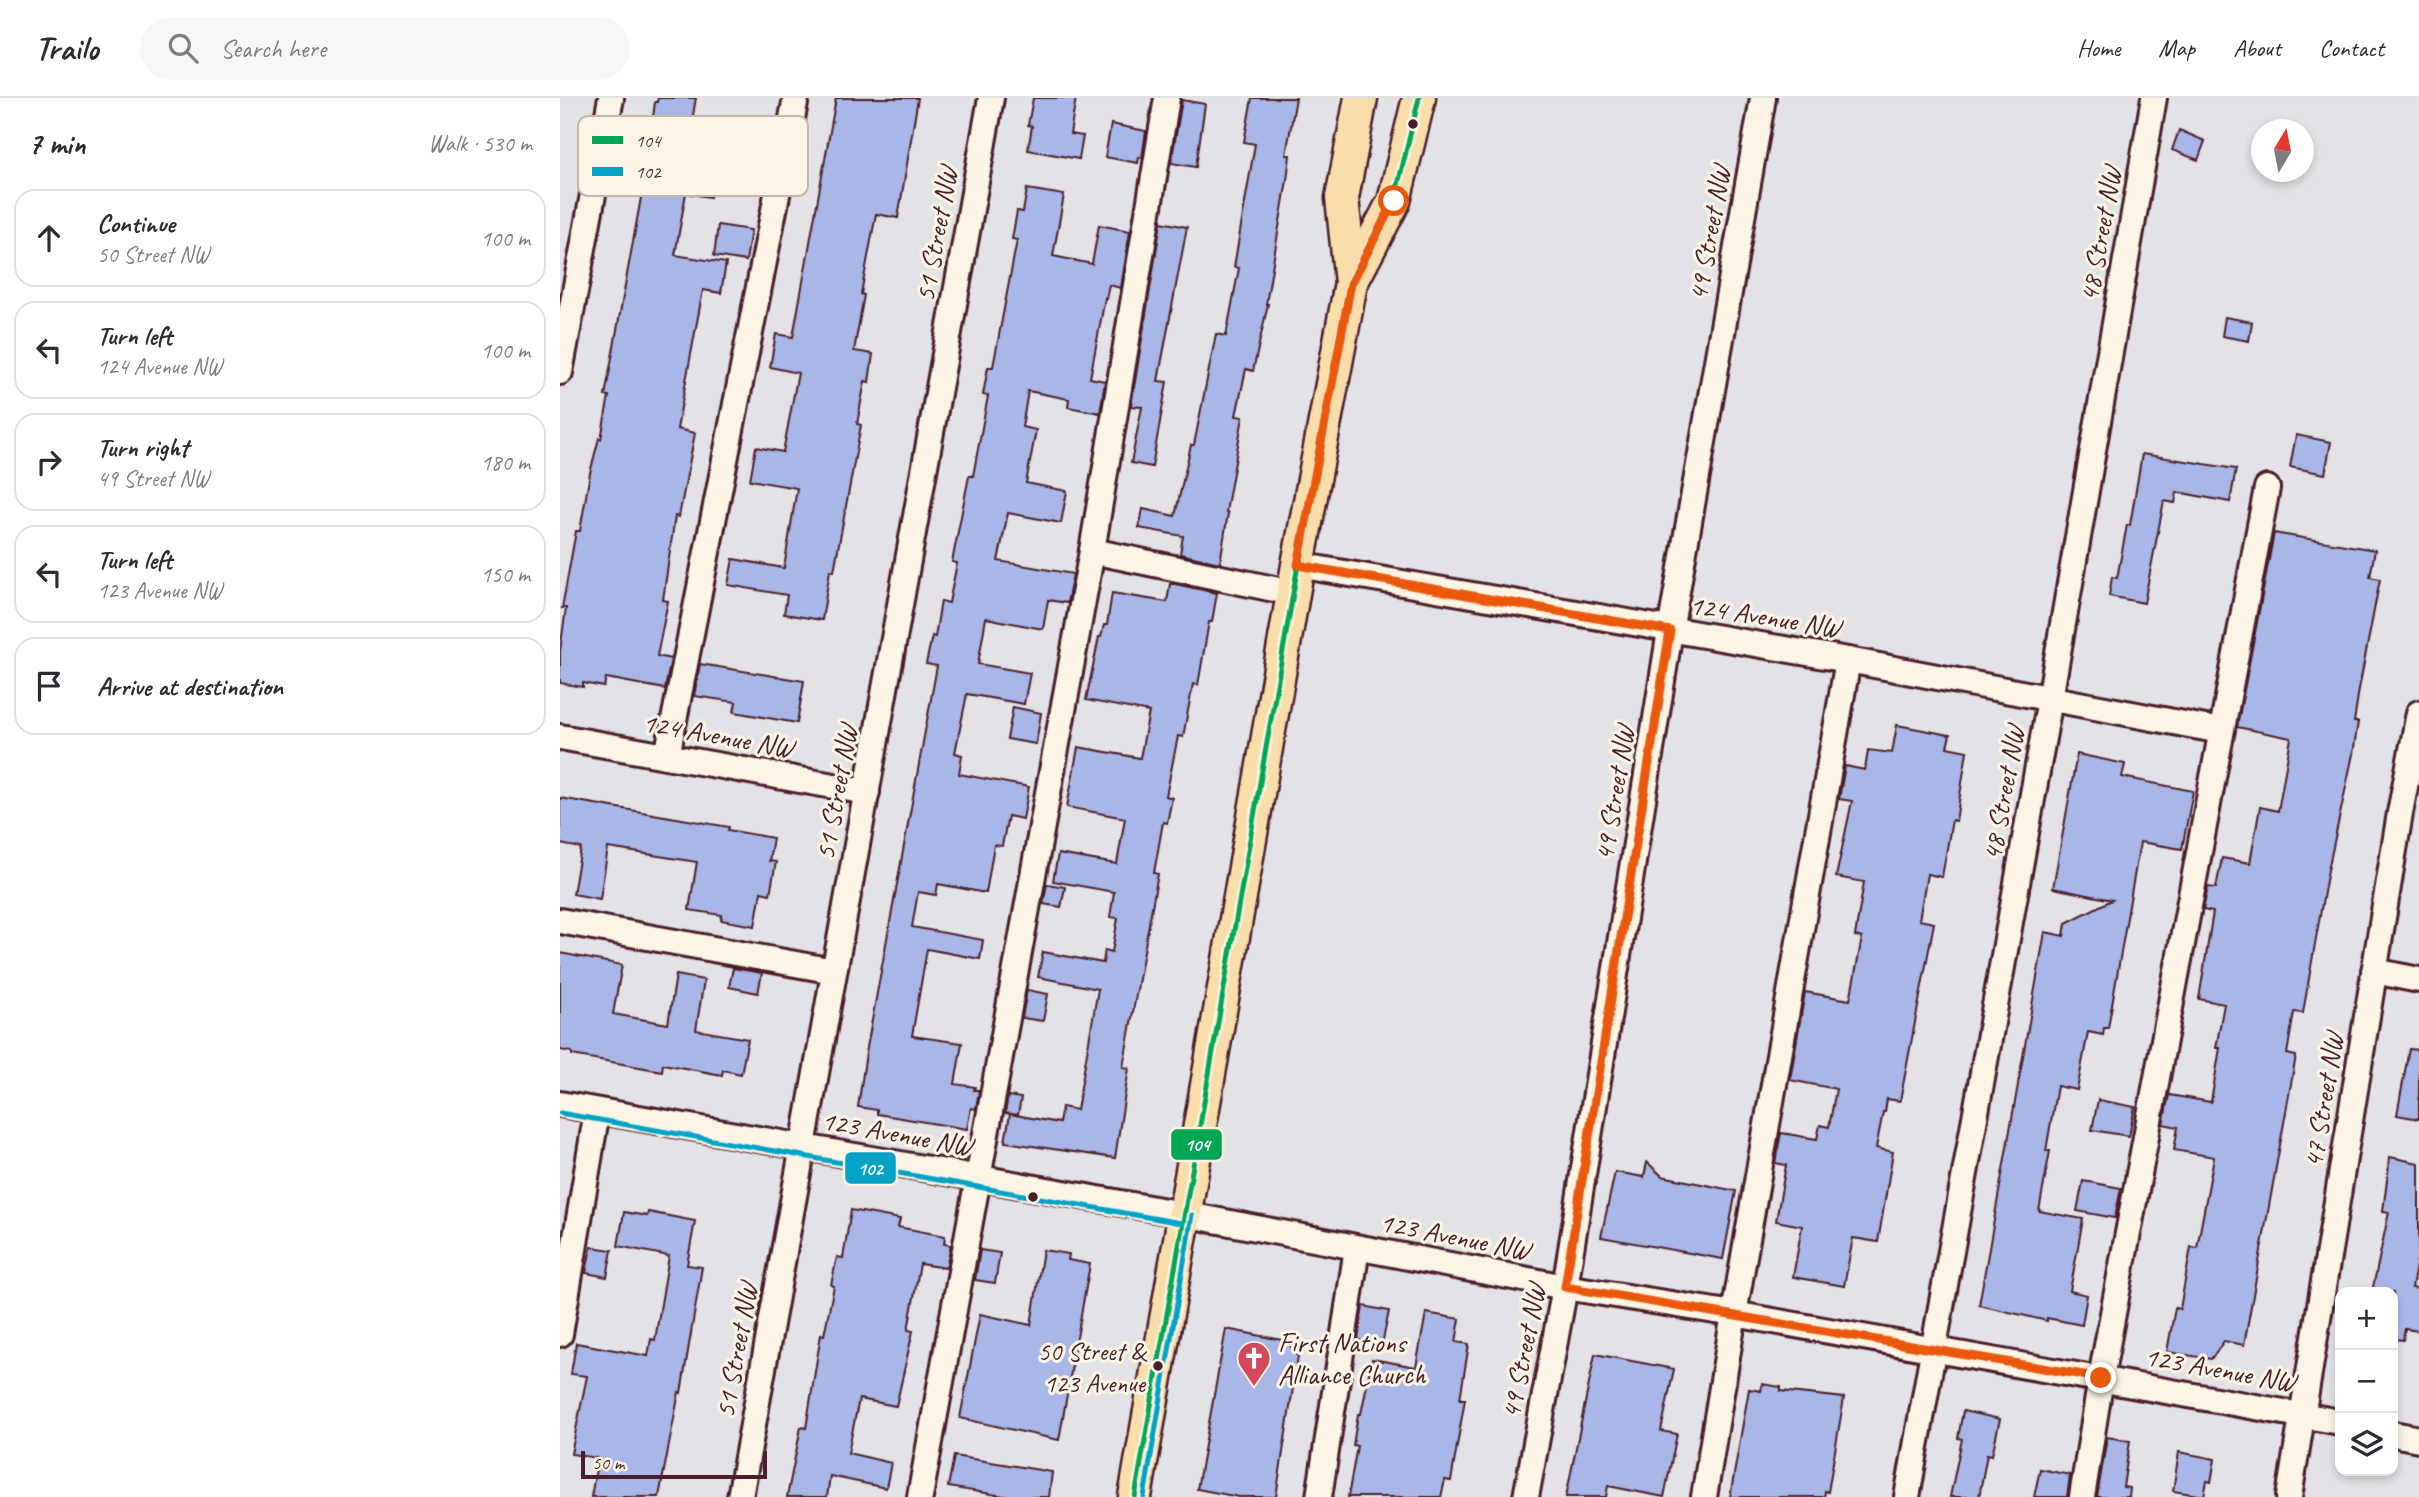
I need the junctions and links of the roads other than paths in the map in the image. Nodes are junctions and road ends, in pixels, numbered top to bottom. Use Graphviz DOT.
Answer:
graph roads {
  1 [pos="611,98"];
  2 [pos="796,98"];
  3 [pos="991,98"];
  4 [pos="1167,98"];
  5 [pos="1361,98"];
  6 [pos="1419,98"];
  7 [pos="1763,98"];
  8 [pos="2154,98"];
  9 [pos="608,116"];
  10 [pos="792,116"];
  11 [pos="593,196"];
  12 [pos="777,196"];
  13 [pos="1351,284"];
  14 [pos="560,372"];
  15 [pos="2267,488"];
  16 [pos="1092,551"];
  17 [pos="1296,579"];
  18 [pos="1670,631"];
  19 [pos="1848,660"];
  20 [pos="2050,699"];
  21 [pos="2419,713"];
  22 [pos="2221,731"];
  23 [pos="560,737"];
  24 [pos="667,756"];
  25 [pos="867,792"];
  26 [pos="2409,815"];
  27 [pos="560,921"];
  28 [pos="835,971"];
  29 [pos="2374,971"];
  30 [pos="2419,980"];
  31 [pos="560,1104"];
  32 [pos="597,1111"];
  33 [pos="803,1147"];
  34 [pos="979,1178"];
  35 [pos="1183,1214"];
  36 [pos="1357,1248"];
  37 [pos="1565,1287"];
  38 [pos="1734,1314"];
  39 [pos="560,1334"];
  40 [pos="1933,1349"];
  41 [pos="2101,1378"];
  42 [pos="2303,1414"];
  43 [pos="2335,1421"];
  44 [pos="2398,1435"];
  45 [pos="2419,1439"];
  46 [pos="740,1497"];
  47 [pos="920,1497"];
  48 [pos="1135,1497"];
  49 [pos="1320,1497"];
  50 [pos="1525,1497"];
  51 [pos="1704,1497"];
  52 [pos="1907,1497"];
  53 [pos="2082,1497"];
  54 [pos="2289,1497"];
  1 -- 9 [label="street"];
  2 -- 10 [label="street"];
  3 -- 25 [label="street, 51 Street NW"];
  4 -- 16 [label="street"];
  5 -- 13 [label="main road"];
  6 -- 13 [label="main road"];
  7 -- 18 [label="street, 49 Street NW"];
  8 -- 20 [label="street, 48 Street NW"];
  11 -- 14 [label="street"];
  12 -- 24 [label="street"];
  13 -- 17 [label="main road"];
  15 -- 22 [label="street"];
  16 -- 17 [label="street, 124 Avenue NW"];
  16 -- 34 [label="street"];
  17 -- 18 [label="street, 124 Avenue NW"];
  17 -- 35 [label="main road"];
  18 -- 19 [label="street, 124 Avenue NW"];
  18 -- 37 [label="street, 49 Street NW"];
  19 -- 20 [label="street, 124 Avenue NW"];
  19 -- 38 [label="street"];
  20 -- 22 [label="street, 124 Avenue NW"];
  20 -- 40 [label="street, 48 Street NW"];
  21 -- 26 [label="street, 47 Street NW"];
  22 -- 41 [label="street"];
  23 -- 24 [label="street, 124 Avenue NW"];
  24 -- 25 [label="street, 124 Avenue NW"];
  25 -- 28 [label="street, 51 Street NW"];
  26 -- 29 [label="street, 47 Street NW"];
  27 -- 28 [label="street"];
  28 -- 33 [label="street, 51 Street NW"];
  29 -- 30 [label="street"];
  29 -- 42 [label="street, 47 Street NW"];
  31 -- 32 [label="street, 123 Avenue NW"];
  32 -- 33 [label="street, 123 Avenue NW"];
  32 -- 39 [label="street"];
  33 -- 34 [label="street, 123 Avenue NW"];
  33 -- 46 [label="street, 51 Street NW"];
  34 -- 35 [label="street, 123 Avenue NW"];
  34 -- 47 [label="street"];
  35 -- 36 [label="street, 123 Avenue NW"];
  35 -- 48 [label="main road"];
  36 -- 37 [label="street, 123 Avenue NW"];
  36 -- 49 [label="street"];
  37 -- 38 [label="street, 123 Avenue NW"];
  37 -- 50 [label="street, 49 Street NW"];
  38 -- 40 [label="street, 123 Avenue NW"];
  38 -- 51 [label="street"];
  40 -- 41 [label="street, 123 Avenue NW"];
  40 -- 52 [label="street, 48 Street NW"];
  41 -- 42 [label="street, 123 Avenue NW"];
  41 -- 53 [label="street"];
  42 -- 43 [label="street, 123 Avenue NW"];
  42 -- 54 [label="street, 47 Street NW"];
  44 -- 45 [label="street"];
}
